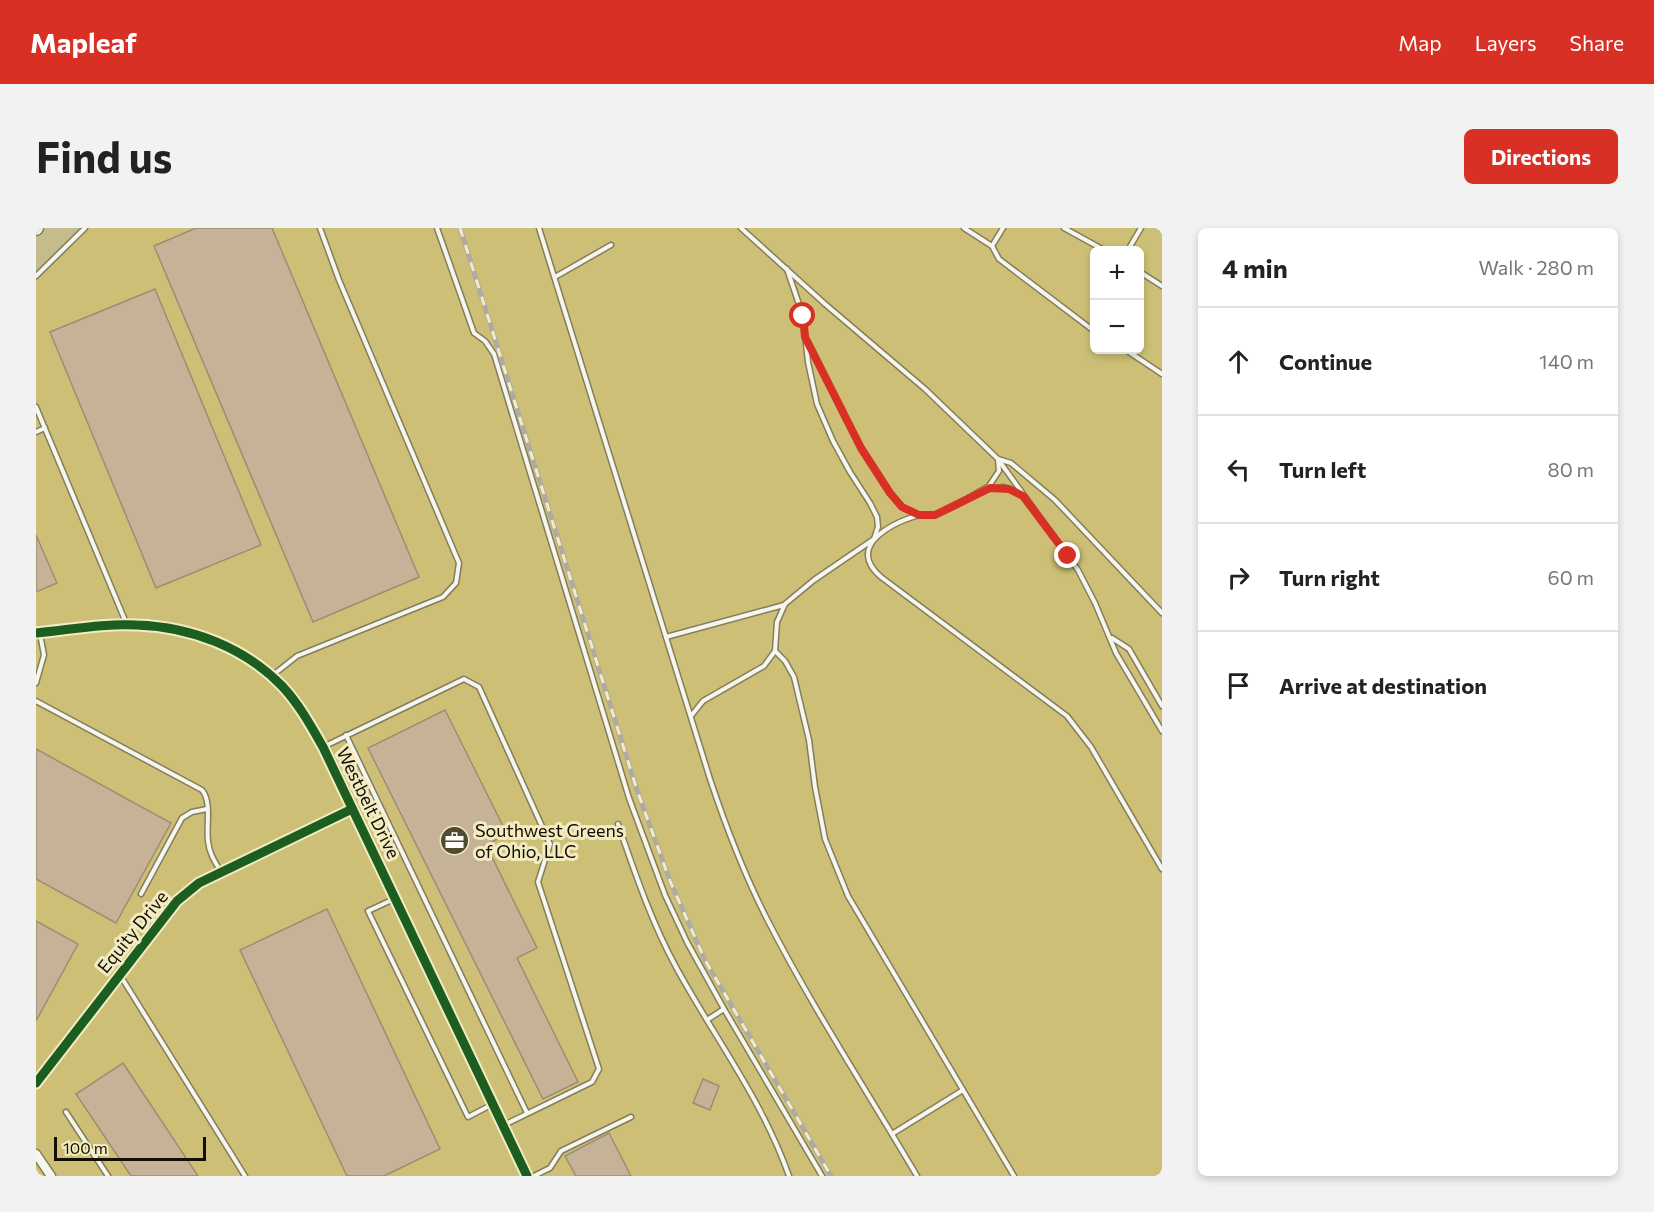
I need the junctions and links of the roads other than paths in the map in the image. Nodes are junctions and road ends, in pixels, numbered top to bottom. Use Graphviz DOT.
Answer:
graph roads {
  1 [pos="85,228"];
  2 [pos="320,228"];
  3 [pos="437,228"];
  4 [pos="539,228"];
  5 [pos="741,228"];
  6 [pos="964,228"];
  7 [pos="1003,228"];
  8 [pos="1064,228"];
  9 [pos="1141,228"];
  10 [pos="611,245"];
  11 [pos="992,246"];
  12 [pos="1097,246"];
  13 [pos="1130,246"];
  14 [pos="786,267"];
  15 [pos="1144,275"];
  16 [pos="36,276"];
  17 [pos="555,277"];
  18 [pos="1162,286"];
  19 [pos="1090,327"];
  20 [pos="805,337"];
  21 [pos="1132,354"];
  22 [pos="1162,374"];
  23 [pos="36,407"];
  24 [pos="45,428"];
  25 [pos="36,432"];
  26 [pos="998,459"];
  27 [pos="978,493"];
  28 [pos="1023,496"];
  29 [pos="919,515"];
  30 [pos="874,539"];
  31 [pos="785,604"];
  32 [pos="1162,613"];
  33 [pos="127,625"];
  34 [pos="38,633"];
  35 [pos="1110,637"];
  36 [pos="666,638"];
  37 [pos="775,651"];
  38 [pos="271,677"];
  39 [pos="36,683"];
  40 [pos="36,701"];
  41 [pos="1162,706"];
  42 [pos="690,716"];
  43 [pos="1162,731"];
  44 [pos="346,735"];
  45 [pos="323,747"];
  46 [pos="207,809"];
  47 [pos="352,809"];
  48 [pos="618,824"];
  49 [pos="1162,869"];
  50 [pos="221,872"];
  51 [pos="141,894"];
  52 [pos="395,898"];
  53 [pos="119,974"];
  54 [pos="724,1009"];
  55 [pos="707,1020"];
  56 [pos="36,1083"];
  57 [pos="963,1089"];
  58 [pos="493,1104"];
  59 [pos="66,1112"];
  60 [pos="527,1113"];
  61 [pos="631,1117"];
  62 [pos="503,1125"];
  63 [pos="892,1134"];
  64 [pos="36,1154"];
  65 [pos="51,1176"];
  66 [pos="108,1176"];
  67 [pos="245,1176"];
  68 [pos="527,1176"];
  69 [pos="534,1176"];
  70 [pos="789,1176"];
  71 [pos="822,1176"];
  72 [pos="917,1176"];
  73 [pos="1014,1176"];
  1 -- 16 [label="lane"];
  2 -- 38 [label="lane"];
  3 -- 54 [label="lane"];
  4 -- 17 [label="lane"];
  5 -- 14 [label="lane"];
  6 -- 11 [label="lane"];
  7 -- 11 [label="lane"];
  8 -- 12 [label="lane"];
  9 -- 13 [label="lane"];
  10 -- 17 [label="lane"];
  11 -- 19 [label="lane"];
  14 -- 20 [label="lane"];
  14 -- 26 [label="lane"];
  15 -- 18 [label="lane"];
  17 -- 36 [label="lane"];
  20 -- 29 [label="lane"];
  20 -- 30 [label="lane"];
  21 -- 22 [label="lane"];
  23 -- 24 [label="lane"];
  24 -- 25 [label="lane"];
  24 -- 33 [label="lane"];
  26 -- 27 [label="lane"];
  26 -- 28 [label="lane"];
  26 -- 32 [label="lane"];
  27 -- 28 [label="lane"];
  27 -- 29 [label="lane"];
  28 -- 35 [label="lane"];
  29 -- 30 [label="lane"];
  30 -- 31 [label="lane"];
  30 -- 49 [label="lane"];
  31 -- 36 [label="lane"];
  31 -- 37 [label="lane"];
  33 -- 34 [label="street, Westbelt Drive"];
  33 -- 38 [label="street, Westbelt Drive"];
  34 -- 39 [label="lane"];
  35 -- 41 [label="lane"];
  35 -- 43 [label="lane"];
  36 -- 42 [label="lane"];
  37 -- 42 [label="lane"];
  37 -- 57 [label="lane"];
  38 -- 45 [label="street, Westbelt Drive"];
  40 -- 46 [label="lane"];
  42 -- 63 [label="lane"];
  44 -- 45 [label="lane"];
  44 -- 60 [label="lane"];
  44 -- 60 [label="lane"];
  45 -- 47 [label="street, Westbelt Drive"];
  46 -- 50 [label="lane"];
  46 -- 51 [label="lane"];
  47 -- 50 [label="street, Equity Drive"];
  47 -- 52 [label="street, Westbelt Drive"];
  48 -- 55 [label="lane"];
  50 -- 53 [label="street, Equity Drive"];
  52 -- 58 [label="street, Westbelt Drive"];
  52 -- 58 [label="lane"];
  53 -- 56 [label="street, Equity Drive"];
  53 -- 67 [label="lane"];
  54 -- 55 [label="lane"];
  54 -- 71 [label="lane"];
  55 -- 70 [label="lane"];
  57 -- 63 [label="lane"];
  57 -- 73 [label="lane"];
  58 -- 62 [label="street, Westbelt Drive"];
  59 -- 66 [label="lane"];
  60 -- 62 [label="lane"];
  61 -- 69 [label="lane"];
  62 -- 68 [label="street, Westbelt Drive"];
  63 -- 72 [label="lane"];
  64 -- 65 [label="street"];
}
